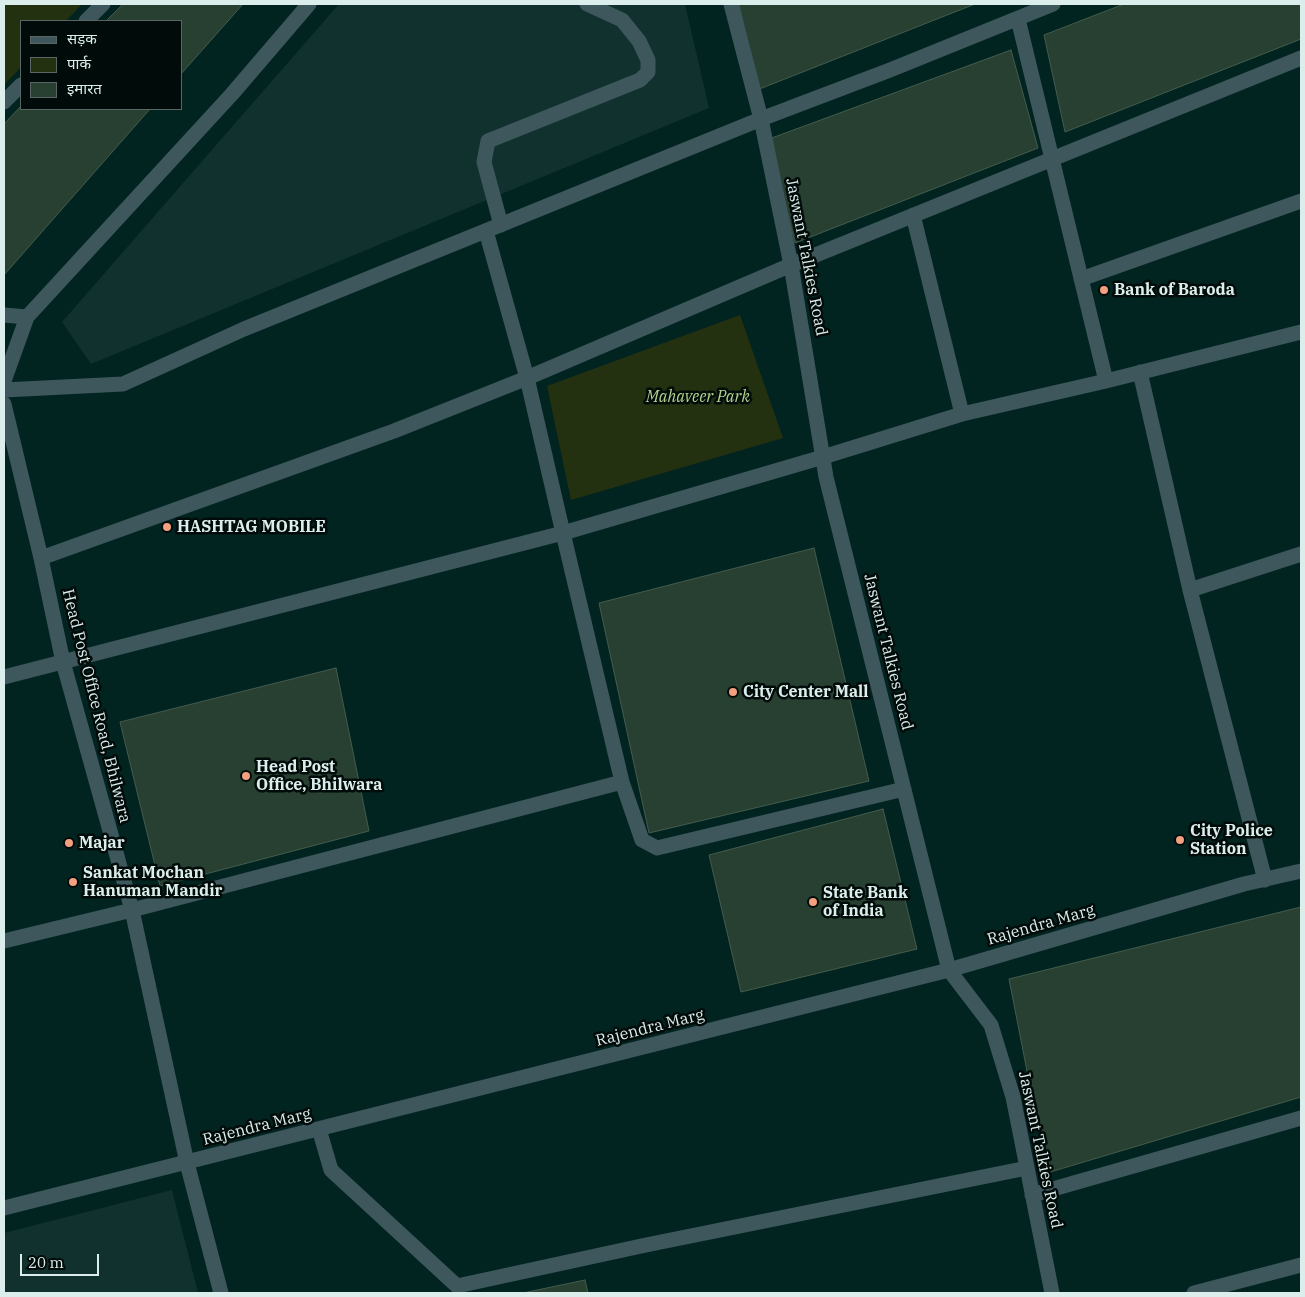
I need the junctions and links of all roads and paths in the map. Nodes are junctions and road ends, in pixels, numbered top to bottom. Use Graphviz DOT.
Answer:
graph roads {
  1 [pos="103,4"];
  2 [pos="309,4"];
  3 [pos="587,4"];
  4 [pos="731,4"];
  5 [pos="1053,4"];
  6 [pos="1018,19"];
  7 [pos="87,20"];
  8 [pos="1301,58"];
  9 [pos="20,86"];
  10 [pos="4,102"];
  11 [pos="761,119"];
  12 [pos="1052,160"];
  13 [pos="1301,201"];
  14 [pos="913,215"];
  15 [pos="500,225"];
  16 [pos="486,231"];
  17 [pos="791,265"];
  18 [pos="1081,279"];
  19 [pos="4,315"];
  20 [pos="27,317"];
  21 [pos="1301,332"];
  22 [pos="1140,372"];
  23 [pos="527,378"];
  24 [pos="1106,381"];
  25 [pos="4,382"];
  26 [pos="4,390"];
  27 [pos="4,404"];
  28 [pos="962,414"];
  29 [pos="823,457"];
  30 [pos="562,534"];
  31 [pos="1301,554"];
  32 [pos="41,558"];
  33 [pos="1190,590"];
  34 [pos="63,662"];
  35 [pos="4,677"];
  36 [pos="622,782"];
  37 [pos="904,789"];
  38 [pos="1301,871"];
  39 [pos="1265,880"];
  40 [pos="132,910"];
  41 [pos="4,940"];
  42 [pos="949,970"];
  43 [pos="1301,1118"];
  44 [pos="320,1129"];
  45 [pos="187,1163"];
  46 [pos="1027,1168"];
  47 [pos="1032,1195"];
  48 [pos="4,1208"];
  49 [pos="1301,1265"];
  50 [pos="221,1293"];
  51 [pos="1052,1293"];
  52 [pos="1194,1293"];
  1 -- 7 [label="street"];
  2 -- 20 [label="street"];
  3 -- 15 [label="street"];
  4 -- 11 [label="street, Jaswant Talkies Road"];
  5 -- 6 [label="street"];
  6 -- 11 [label="street"];
  6 -- 12 [label="street"];
  8 -- 12 [label="street"];
  9 -- 10 [label="street"];
  11 -- 15 [label="street"];
  11 -- 17 [label="street, Jaswant Talkies Road"];
  12 -- 14 [label="street"];
  12 -- 18 [label="street"];
  13 -- 18 [label="street"];
  14 -- 17 [label="street"];
  14 -- 28 [label="street"];
  15 -- 16 [label="street"];
  16 -- 23 [label="street"];
  16 -- 26 [label="street"];
  17 -- 23 [label="street"];
  17 -- 29 [label="street, Jaswant Talkies Road"];
  18 -- 24 [label="street"];
  19 -- 20 [label="street"];
  20 -- 25 [label="street"];
  21 -- 22 [label="street"];
  22 -- 24 [label="street"];
  22 -- 33 [label="street"];
  23 -- 30 [label="street"];
  23 -- 32 [label="street"];
  24 -- 28 [label="street"];
  27 -- 32 [label="street, Head Post Office Road, Bhilwara"];
  28 -- 29 [label="street"];
  29 -- 30 [label="street"];
  29 -- 37 [label="street, Jaswant Talkies Road"];
  30 -- 34 [label="street"];
  30 -- 36 [label="street"];
  31 -- 33 [label="street"];
  32 -- 34 [label="street, Head Post Office Road, Bhilwara"];
  33 -- 39 [label="street"];
  34 -- 35 [label="street"];
  34 -- 40 [label="street, Head Post Office Road, Bhilwara"];
  36 -- 37 [label="street"];
  36 -- 40 [label="street"];
  37 -- 42 [label="street, Jaswant Talkies Road"];
  38 -- 39 [label="street, Rajendra Marg"];
  39 -- 42 [label="street, Rajendra Marg"];
  40 -- 41 [label="street"];
  40 -- 45 [label="street, Head Post Office Road, Bhilwara"];
  42 -- 44 [label="street, Rajendra Marg"];
  42 -- 46 [label="street, Jaswant Talkies Road"];
  43 -- 47 [label="street"];
  44 -- 45 [label="street, Rajendra Marg"];
  44 -- 46 [label="street"];
  45 -- 48 [label="street, Rajendra Marg"];
  45 -- 50 [label="street, Head Post Office Road, Bhilwara"];
  46 -- 47 [label="street, Jaswant Talkies Road"];
  47 -- 51 [label="street, Jaswant Talkies Road"];
  49 -- 52 [label="street"];
}
